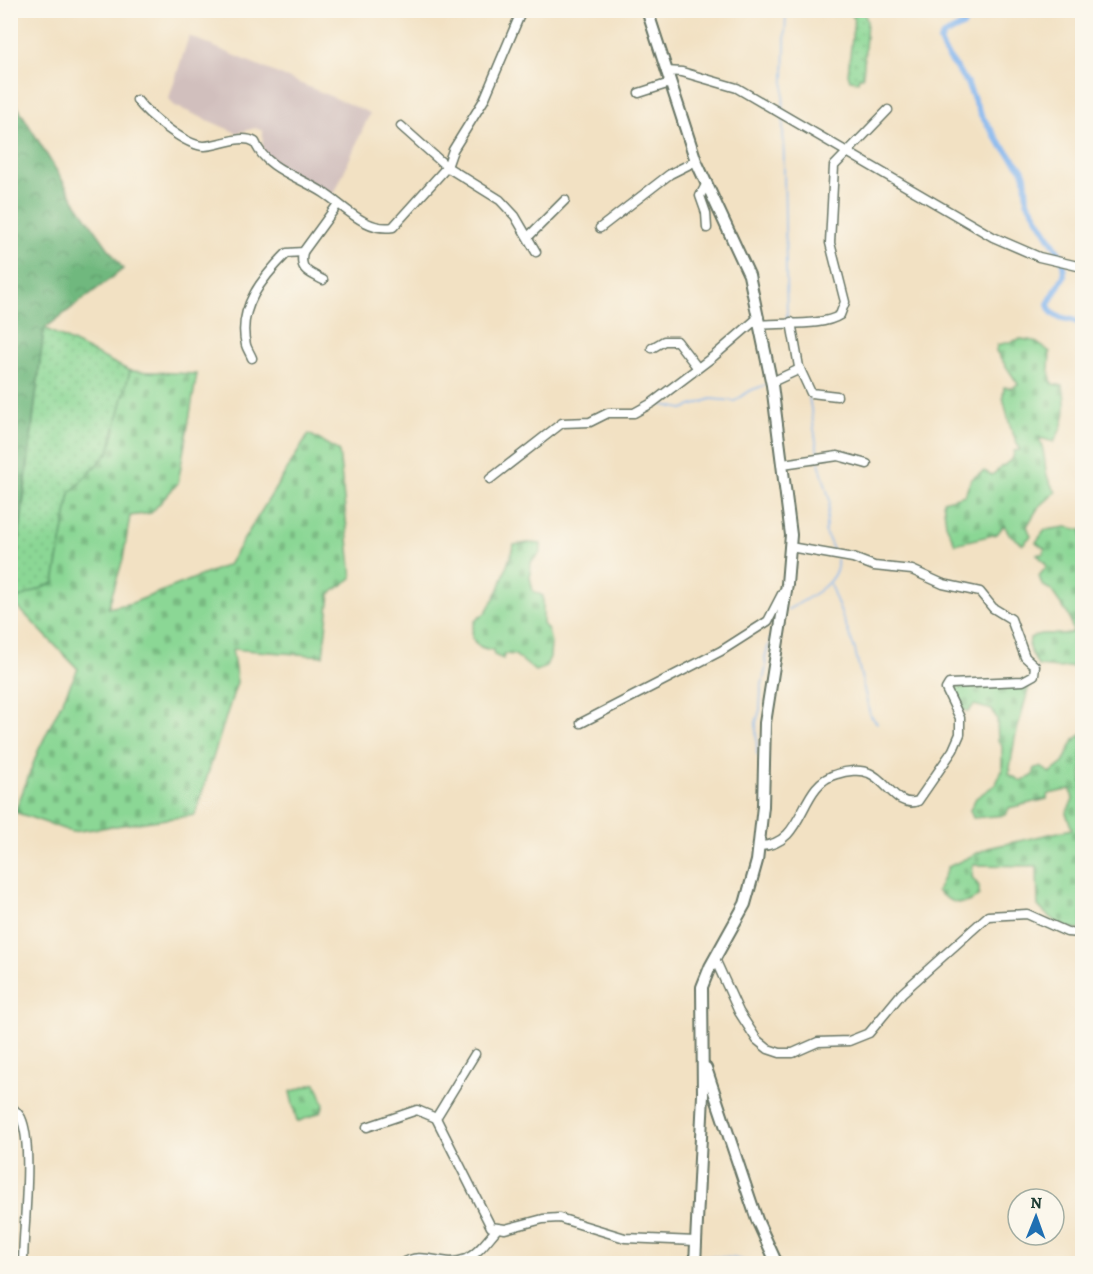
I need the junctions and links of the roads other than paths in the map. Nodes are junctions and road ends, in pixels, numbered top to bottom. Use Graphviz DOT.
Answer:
graph roads {
  1 [pos="522,10"];
  2 [pos="647,10"];
  3 [pos="666,71"];
  4 [pos="670,83"];
  5 [pos="639,93"];
  6 [pos="137,99"];
  7 [pos="888,110"];
  8 [pos="401,126"];
  9 [pos="846,152"];
  10 [pos="696,161"];
  11 [pos="447,167"];
  12 [pos="707,183"];
  13 [pos="564,200"];
  14 [pos="338,204"];
  15 [pos="600,228"];
  16 [pos="706,228"];
  17 [pos="528,237"];
  18 [pos="303,252"];
  19 [pos="536,252"];
  20 [pos="1083,267"];
  21 [pos="323,280"];
  22 [pos="760,322"];
  23 [pos="787,322"];
  24 [pos="652,348"];
  25 [pos="252,358"];
  26 [pos="697,367"];
  27 [pos="800,369"];
  28 [pos="772,383"];
  29 [pos="837,396"];
  30 [pos="783,464"];
  31 [pos="867,464"];
  32 [pos="490,479"];
  33 [pos="790,546"];
  34 [pos="787,584"];
  35 [pos="581,723"];
  36 [pos="760,846"];
  37 [pos="1083,933"];
  38 [pos="715,959"];
  39 [pos="475,1053"];
  40 [pos="704,1062"];
  41 [pos="12,1107"];
  42 [pos="436,1118"];
  43 [pos="367,1126"];
  44 [pos="497,1229"];
  45 [pos="696,1241"];
  46 [pos="695,1259"];
  47 [pos="775,1262"];
  48 [pos="23,1263"];
  49 [pos="402,1263"];
  1 -- 11 [label="street"];
  2 -- 3 [label="main road"];
  3 -- 4 [label="main road"];
  3 -- 9 [label="street"];
  4 -- 5 [label="street"];
  4 -- 10 [label="main road"];
  6 -- 14 [label="street"];
  7 -- 9 [label="street"];
  8 -- 11 [label="street"];
  9 -- 20 [label="street"];
  9 -- 23 [label="street"];
  10 -- 12 [label="main road"];
  10 -- 15 [label="street"];
  11 -- 14 [label="street"];
  11 -- 17 [label="street"];
  12 -- 16 [label="street"];
  12 -- 22 [label="main road"];
  13 -- 17 [label="street"];
  14 -- 18 [label="street"];
  17 -- 19 [label="street"];
  18 -- 21 [label="street"];
  18 -- 25 [label="street"];
  22 -- 23 [label="street"];
  22 -- 26 [label="street"];
  22 -- 28 [label="main road"];
  23 -- 27 [label="street"];
  24 -- 26 [label="street"];
  26 -- 32 [label="street"];
  27 -- 28 [label="street"];
  27 -- 29 [label="street"];
  28 -- 30 [label="main road"];
  30 -- 31 [label="street"];
  30 -- 33 [label="main road"];
  33 -- 34 [label="main road"];
  33 -- 36 [label="street"];
  34 -- 35 [label="street"];
  34 -- 36 [label="main road"];
  36 -- 38 [label="main road"];
  37 -- 38 [label="street"];
  38 -- 40 [label="main road"];
  39 -- 42 [label="street"];
  40 -- 45 [label="main road"];
  40 -- 47 [label="main road"];
  41 -- 48 [label="street"];
  42 -- 43 [label="street"];
  42 -- 44 [label="street"];
  44 -- 45 [label="street"];
  44 -- 49 [label="street"];
  45 -- 46 [label="main road"];
}
